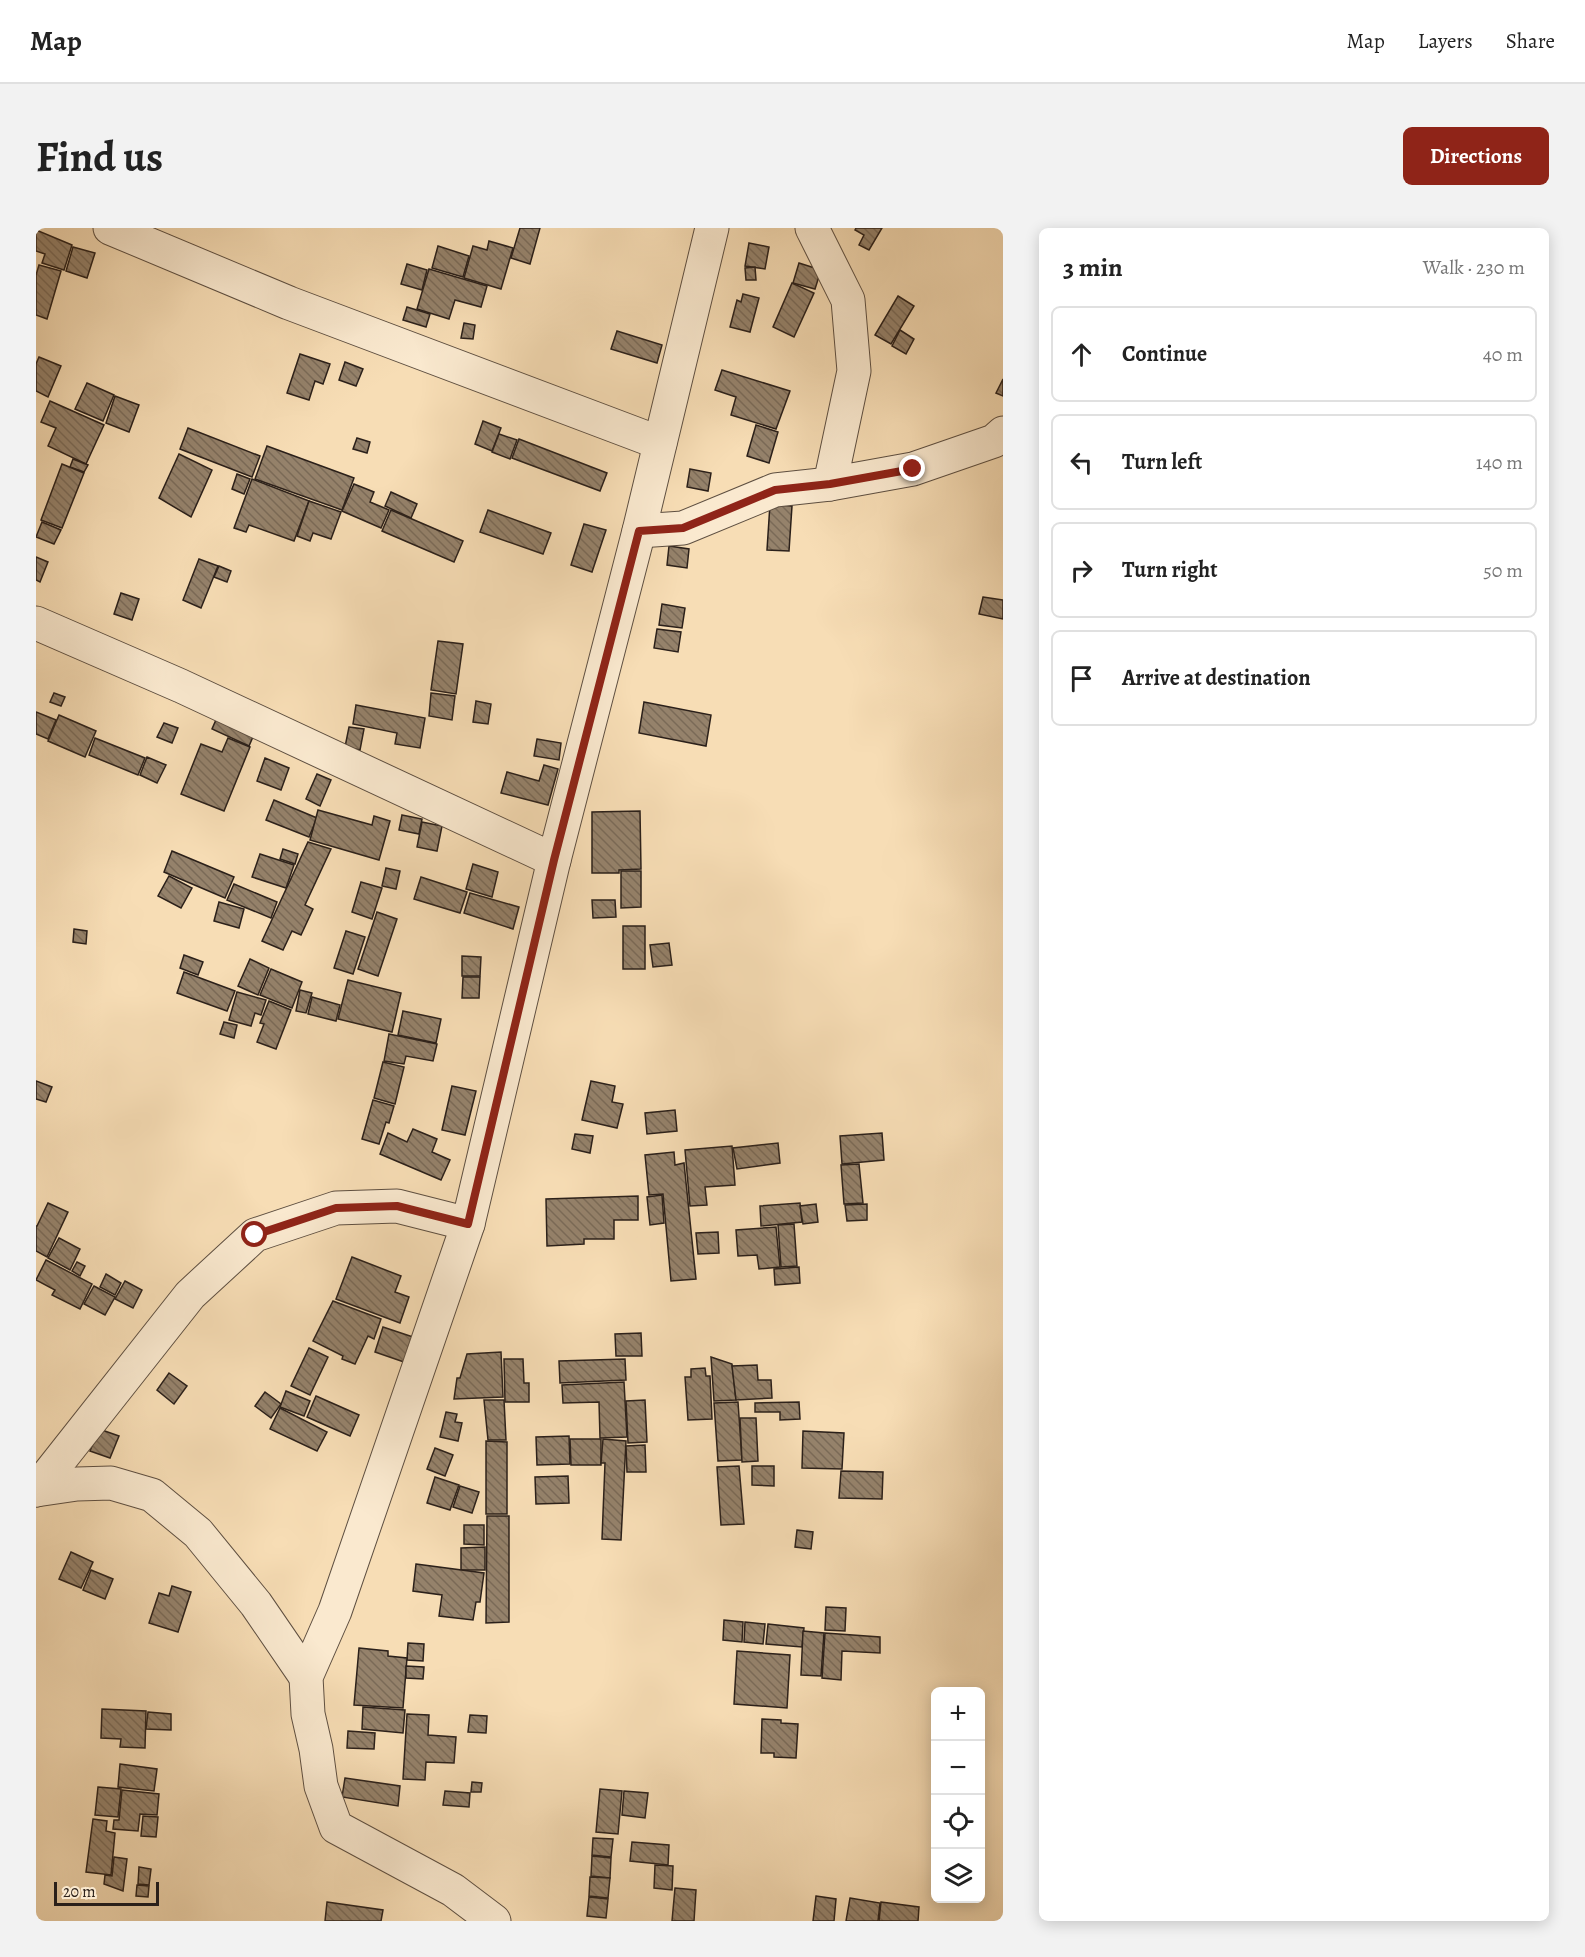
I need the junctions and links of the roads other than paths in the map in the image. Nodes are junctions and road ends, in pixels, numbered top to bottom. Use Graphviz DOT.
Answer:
graph roads {
  1 [pos="110,228"];
  2 [pos="712,228"];
  3 [pos="812,228"];
  4 [pos="1003,433"];
  5 [pos="660,442"];
  6 [pos="830,484"];
  7 [pos="639,531"];
  8 [pos="36,623"];
  9 [pos="554,860"];
  10 [pos="468,1224"];
  11 [pos="36,1490"];
  12 [pos="306,1677"];
  13 [pos="494,1921"];
  1 -- 5 [label="street"];
  2 -- 5 [label="street"];
  3 -- 6 [label="street"];
  4 -- 6 [label="street"];
  5 -- 7 [label="street"];
  6 -- 7 [label="street"];
  7 -- 9 [label="street"];
  8 -- 9 [label="street"];
  9 -- 10 [label="street"];
  10 -- 11 [label="street"];
  10 -- 12 [label="street"];
  11 -- 12 [label="street"];
  12 -- 13 [label="street"];
}
